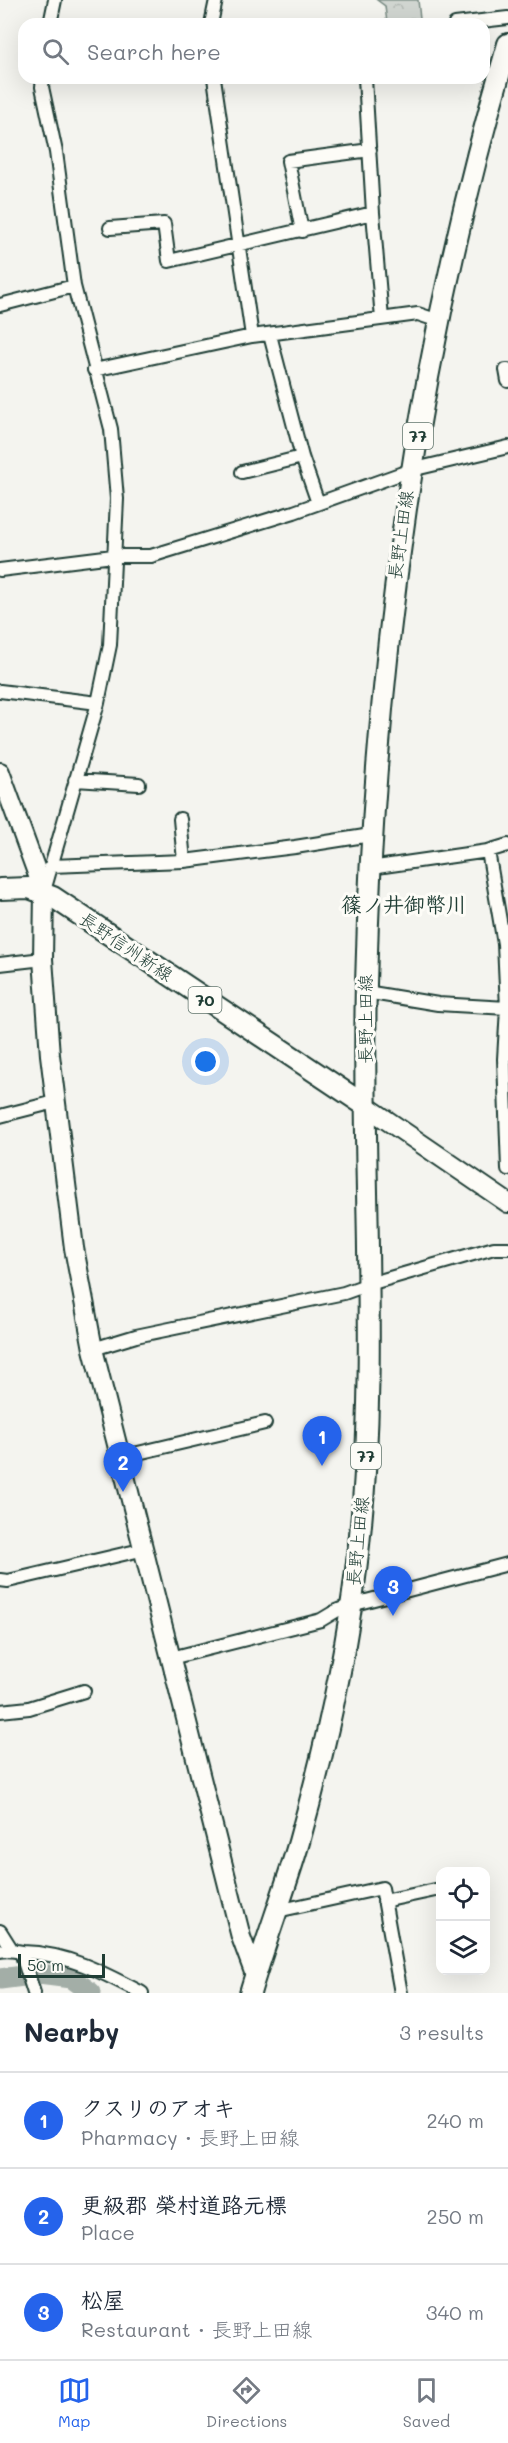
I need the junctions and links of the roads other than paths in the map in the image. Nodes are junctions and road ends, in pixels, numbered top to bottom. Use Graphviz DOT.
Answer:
graph roads {
  1 [pos="55,0"];
  2 [pos="216,0"];
  3 [pos="51,18"];
  4 [pos="212,18"];
  5 [pos="508,18"];
  6 [pos="490,20"];
  7 [pos="508,44"];
  8 [pos="42,84"];
  9 [pos="215,84"];
  10 [pos="365,84"];
  11 [pos="370,150"];
  12 [pos="373,213"];
  13 [pos="111,228"];
  14 [pos="302,231"];
  15 [pos="239,244"];
  16 [pos="74,286"];
  17 [pos="0,305"];
  18 [pos="382,319"];
  19 [pos="439,321"];
  20 [pos="270,335"];
  21 [pos="252,336"];
  22 [pos="94,370"];
  23 [pos="508,370"];
  24 [pos="508,381"];
  25 [pos="508,447"];
  26 [pos="302,458"];
  27 [pos="411,470"];
  28 [pos="242,472"];
  29 [pos="318,503"];
  30 [pos="113,556"];
  31 [pos="0,570"];
  32 [pos="0,691"];
  33 [pos="98,703"];
  34 [pos="0,772"];
  35 [pos="75,780"];
  36 [pos="139,784"];
  37 [pos="180,819"];
  38 [pos="371,834"];
  39 [pos="508,846"];
  40 [pos="488,851"];
  41 [pos="184,861"];
  42 [pos="51,866"];
  43 [pos="370,868"];
  44 [pos="0,889"];
  45 [pos="44,892"];
  46 [pos="43,959"];
  47 [pos="0,964"];
  48 [pos="366,992"];
  49 [pos="507,1008"];
  50 [pos="506,1059"];
  51 [pos="56,1102"];
  52 [pos="366,1106"];
  53 [pos="0,1116"];
  54 [pos="508,1169"];
  55 [pos="508,1203"];
  56 [pos="508,1248"];
  57 [pos="369,1284"];
  58 [pos="93,1349"];
  59 [pos="265,1423"];
  60 [pos="121,1457"];
  61 [pos="145,1549"];
  62 [pos="508,1564"];
  63 [pos="0,1580"];
  64 [pos="351,1605"];
  65 [pos="171,1658"];
  66 [pos="84,1690"];
  67 [pos="0,1711"];
  68 [pos="436,1889"];
  69 [pos="384,1901"];
  70 [pos="277,1911"];
  71 [pos="0,1931"];
  72 [pos="11,1951"];
  73 [pos="253,1984"];
  74 [pos="33,1992"];
  75 [pos="142,1993"];
  76 [pos="401,1993"];
  1 -- 3 [label="street"];
  2 -- 4 [label="street"];
  5 -- 6 [label="street"];
  7 -- 19 [label="main road, 長野上田線 / 77"];
  8 -- 16 [label="street"];
  9 -- 15 [label="street"];
  10 -- 11 [label="street"];
  11 -- 12 [label="street"];
  11 -- 14 [label="street"];
  12 -- 14 [label="street"];
  12 -- 18 [label="street"];
  13 -- 15 [label="street"];
  14 -- 15 [label="street"];
  15 -- 21 [label="street"];
  16 -- 17 [label="street"];
  16 -- 22 [label="street"];
  18 -- 19 [label="street"];
  18 -- 20 [label="street"];
  19 -- 27 [label="main road, 長野上田線 / 77"];
  20 -- 21 [label="street"];
  20 -- 26 [label="street"];
  21 -- 22 [label="street"];
  22 -- 30 [label="street"];
  23 -- 24 [label="street"];
  25 -- 27 [label="street"];
  26 -- 28 [label="street"];
  26 -- 29 [label="street"];
  27 -- 29 [label="street"];
  27 -- 38 [label="main road, 長野上田線 / 77"];
  29 -- 30 [label="street"];
  30 -- 31 [label="street"];
  30 -- 33 [label="street"];
  32 -- 33 [label="street"];
  33 -- 35 [label="street"];
  34 -- 45 [label="street"];
  35 -- 36 [label="street"];
  35 -- 42 [label="street"];
  37 -- 41 [label="street"];
  38 -- 41 [label="street"];
  38 -- 43 [label="main road, 長野上田線 / 77"];
  39 -- 40 [label="street"];
  40 -- 43 [label="street"];
  40 -- 49 [label="street"];
  41 -- 42 [label="street"];
  42 -- 45 [label="street"];
  43 -- 48 [label="main road, 長野上田線 / 77"];
  44 -- 45 [label="main road, 長野信州新線 / 70"];
  45 -- 46 [label="street"];
  45 -- 52 [label="main road, 長野信州新線 / 70"];
  46 -- 47 [label="street"];
  46 -- 51 [label="street"];
  48 -- 49 [label="street"];
  48 -- 52 [label="main road, 長野上田線 / 77"];
  49 -- 50 [label="street"];
  50 -- 54 [label="street"];
  51 -- 53 [label="street"];
  51 -- 58 [label="street"];
  52 -- 55 [label="street"];
  52 -- 57 [label="main road, 長野上田線 / 77"];
  56 -- 57 [label="street"];
  57 -- 58 [label="street"];
  57 -- 64 [label="main road, 長野上田線 / 77"];
  58 -- 60 [label="street"];
  59 -- 60 [label="street"];
  60 -- 61 [label="street"];
  61 -- 63 [label="street"];
  61 -- 65 [label="street"];
  62 -- 64 [label="street"];
  64 -- 65 [label="street"];
  64 -- 70 [label="main road, 長野上田線 / 77"];
  65 -- 73 [label="street"];
  66 -- 67 [label="street"];
  68 -- 69 [label="street"];
  69 -- 70 [label="street"];
  69 -- 76 [label="street"];
  70 -- 73 [label="main road, 長野上田線 / 77"];
  71 -- 72 [label="street"];
  72 -- 74 [label="street"];
  72 -- 75 [label="street"];
}
